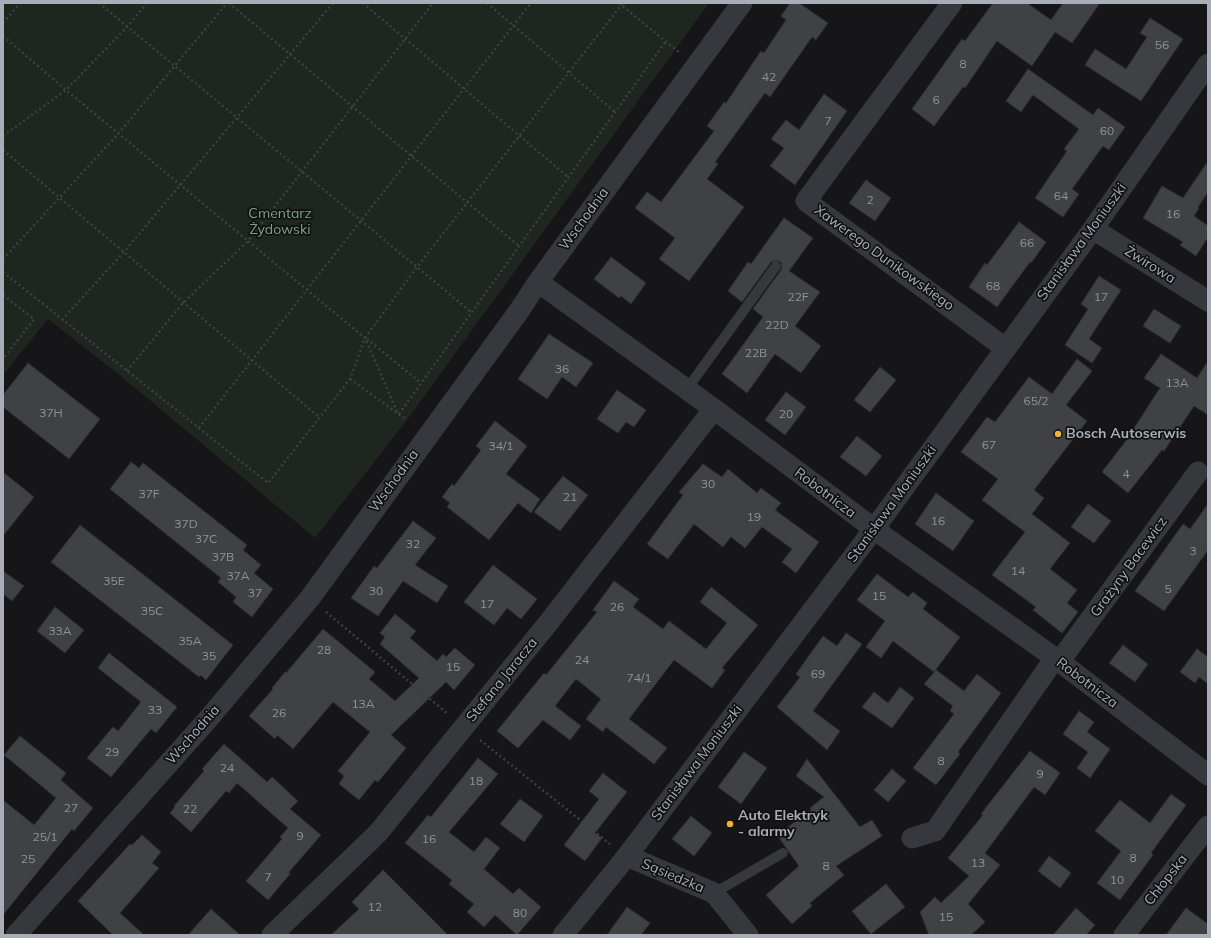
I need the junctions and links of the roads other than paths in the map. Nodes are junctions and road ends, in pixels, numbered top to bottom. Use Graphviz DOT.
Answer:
graph roads {
  1 [pos="742,3"];
  2 [pos="952,3"];
  3 [pos="1208,64"];
  4 [pos="1093,229"];
  5 [pos="776,266"];
  6 [pos="538,282"];
  7 [pos="1208,301"];
  8 [pos="1005,348"];
  9 [pos="687,389"];
  10 [pos="714,409"];
  11 [pos="1198,472"];
  12 [pos="874,529"];
  13 [pos="1057,660"];
  14 [pos="1208,775"];
  15 [pos="1208,826"];
  16 [pos="912,838"];
  17 [pos="783,853"];
  18 [pos="626,856"];
  19 [pos="714,893"];
  20 [pos="16,935"];
  21 [pos="272,935"];
  22 [pos="563,935"];
  23 [pos="748,935"];
  24 [pos="1124,935"];
  1 -- 6 [label="street, Wschodnia"];
  2 -- 8 [label="street, Xawerego Dunikowskiego"];
  3 -- 4 [label="street, Stanisława Moniuszki"];
  4 -- 7 [label="street, Żwirowa"];
  4 -- 8 [label="street, Stanisława Moniuszki"];
  5 -- 9 [label="lane"];
  6 -- 9 [label="street, Robotnicza"];
  6 -- 20 [label="street, Wschodnia"];
  8 -- 12 [label="street, Stanisława Moniuszki"];
  9 -- 10 [label="street, Robotnicza"];
  10 -- 12 [label="street, Robotnicza"];
  10 -- 21 [label="street, Stefana Jaracza"];
  11 -- 13 [label="street, Grażyny Bacewicz"];
  12 -- 13 [label="street, Robotnicza"];
  12 -- 18 [label="street, Stanisława Moniuszki"];
  13 -- 14 [label="street, Robotnicza"];
  13 -- 16 [label="street, Grażyny Bacewicz"];
  15 -- 24 [label="street, Chłopska"];
  17 -- 19 [label="lane"];
  18 -- 19 [label="street, Sąsiedzka"];
  18 -- 22 [label="street, Stanisława Moniuszki"];
  19 -- 23 [label="street, Sąsiedzka"];
}
